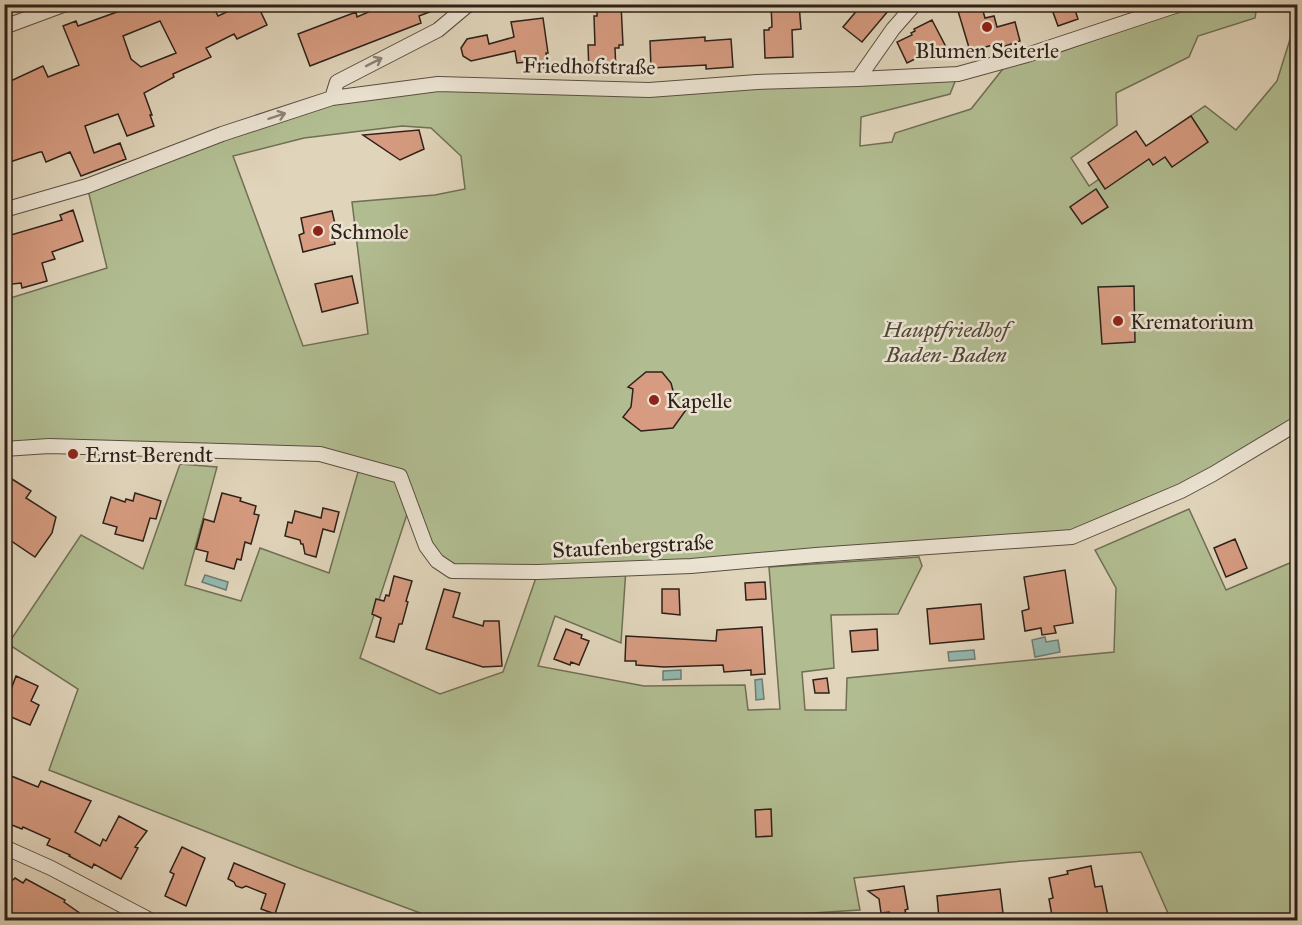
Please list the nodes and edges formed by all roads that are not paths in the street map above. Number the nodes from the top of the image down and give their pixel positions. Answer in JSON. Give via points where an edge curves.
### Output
{"nodes":[{"id":1,"x":66,"y":4,"type":"edge"},
{"id":2,"x":469,"y":4,"type":"edge"},
{"id":3,"x":915,"y":4,"type":"edge"},
{"id":4,"x":1181,"y":4,"type":"edge"},
{"id":5,"x":4,"y":27,"type":"edge"},
{"id":6,"x":858,"y":79,"type":"junction"},
{"id":7,"x":332,"y":98,"type":"junction"},
{"id":8,"x":4,"y":210,"type":"edge"},
{"id":9,"x":1298,"y":423,"type":"edge"},
{"id":10,"x":4,"y":449,"type":"edge"},
{"id":11,"x":4,"y":847,"type":"edge"},
{"id":12,"x":150,"y":921,"type":"edge"}],
"edges":[{"from":1,"to":5,"type":"street"},
{"from":7,"to":2,"type":"street","one_way":true,"via":[[337,82],[438,30]]},
{"from":3,"to":6,"type":"street"},
{"from":4,"to":6,"type":"street","name":"Friedhofstraße","via":[[958,74]]},
{"from":6,"to":7,"type":"street","name":"Friedhofstraße","via":[[649,90],[438,84]]},
{"from":8,"to":7,"type":"street","name":"Friedhofstraße","one_way":true,"via":[[87,186],[222,134]]},
{"from":9,"to":10,"type":"street","name":"Staufenbergstraße","via":[[1181,491],[1072,537],[691,566],[538,572],[452,571],[437,561],[426,546],[400,476],[320,454],[49,446]]},
{"from":11,"to":12,"type":"street"}]}
